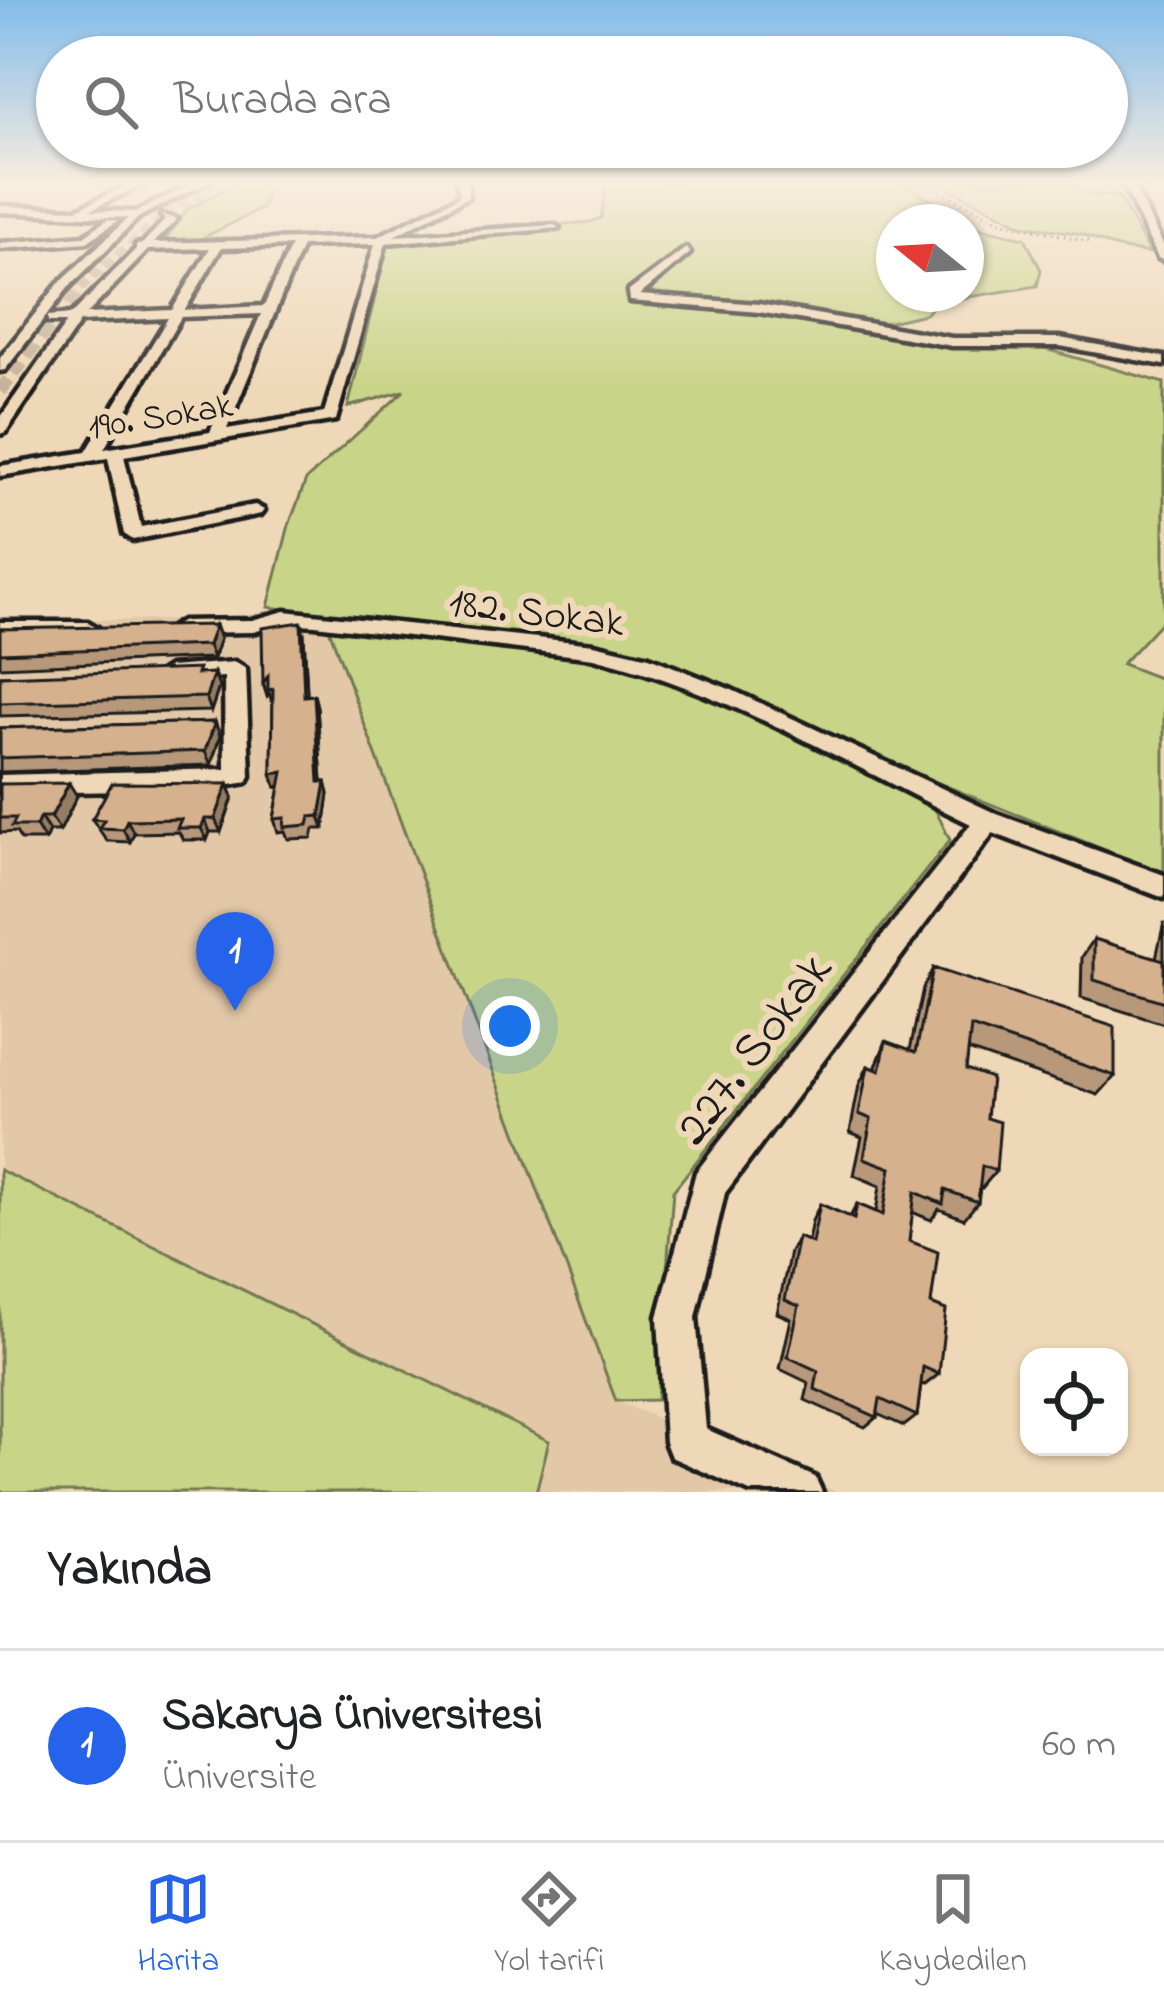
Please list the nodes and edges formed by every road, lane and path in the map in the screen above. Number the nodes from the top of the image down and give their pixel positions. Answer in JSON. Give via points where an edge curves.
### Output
{"nodes":[{"id":1,"x":98,"y":251,"type":"edge"},
{"id":2,"x":137,"y":251,"type":"edge"},
{"id":3,"x":214,"y":251,"type":"edge"},
{"id":4,"x":294,"y":251,"type":"edge"},
{"id":5,"x":378,"y":251,"type":"edge"},
{"id":6,"x":686,"y":251,"type":"dead end"},
{"id":7,"x":268,"y":310,"type":"junction"},
{"id":8,"x":176,"y":314,"type":"junction"},
{"id":9,"x":76,"y":318,"type":"junction"},
{"id":10,"x":53,"y":320,"type":"dead end"},
{"id":11,"x":1164,"y":361,"type":"edge"},
{"id":12,"x":0,"y":368,"type":"edge"},
{"id":13,"x":0,"y":429,"type":"edge"},
{"id":14,"x":216,"y":436,"type":"junction"},
{"id":15,"x":116,"y":452,"type":"junction"},
{"id":16,"x":92,"y":456,"type":"junction"},
{"id":17,"x":0,"y":471,"type":"edge"},
{"id":18,"x":255,"y":510,"type":"dead end"},
{"id":19,"x":0,"y":628,"type":"edge"},
{"id":20,"x":118,"y":628,"type":"edge"},
{"id":21,"x":164,"y":628,"type":"edge"},
{"id":22,"x":146,"y":674,"type":"edge"},
{"id":23,"x":0,"y":784,"type":"edge"},
{"id":24,"x":988,"y":821,"type":"junction"},
{"id":25,"x":1164,"y":887,"type":"edge"},
{"id":26,"x":800,"y":1492,"type":"edge"}],
"edges":[{"from":1,"to":12,"type":"street"},
{"from":2,"to":9,"type":"street"},
{"from":3,"to":8,"type":"street"},
{"from":4,"to":7,"type":"street"},
{"from":5,"to":14,"type":"street","name":"190. Sokak","via":[[331,417]]},
{"from":6,"to":11,"type":"street","via":[[634,298],[800,314],[952,342],[1060,342]]},
{"from":7,"to":8,"type":"street"},
{"from":7,"to":14,"type":"street"},
{"from":8,"to":9,"type":"street"},
{"from":8,"to":16,"type":"street"},
{"from":9,"to":10,"type":"street"},
{"from":9,"to":13,"type":"street"},
{"from":14,"to":15,"type":"street","name":"190. Sokak"},
{"from":15,"to":16,"type":"street","name":"190. Sokak"},
{"from":15,"to":18,"type":"street","via":[[133,534]]},
{"from":16,"to":17,"type":"street","name":"190. Sokak"},
{"from":19,"to":20,"type":"street"},
{"from":21,"to":24,"type":"street","name":"182. Sokak","via":[[254,626],[285,617],[641,662]]},
{"from":22,"to":23,"type":"street","via":[[235,669],[225,724],[238,776]]},
{"from":24,"to":25,"type":"street","name":"182. Sokak"},
{"from":24,"to":26,"type":"street","name":"227. Sokak","via":[[709,1185],[677,1317],[686,1442]]}]}
